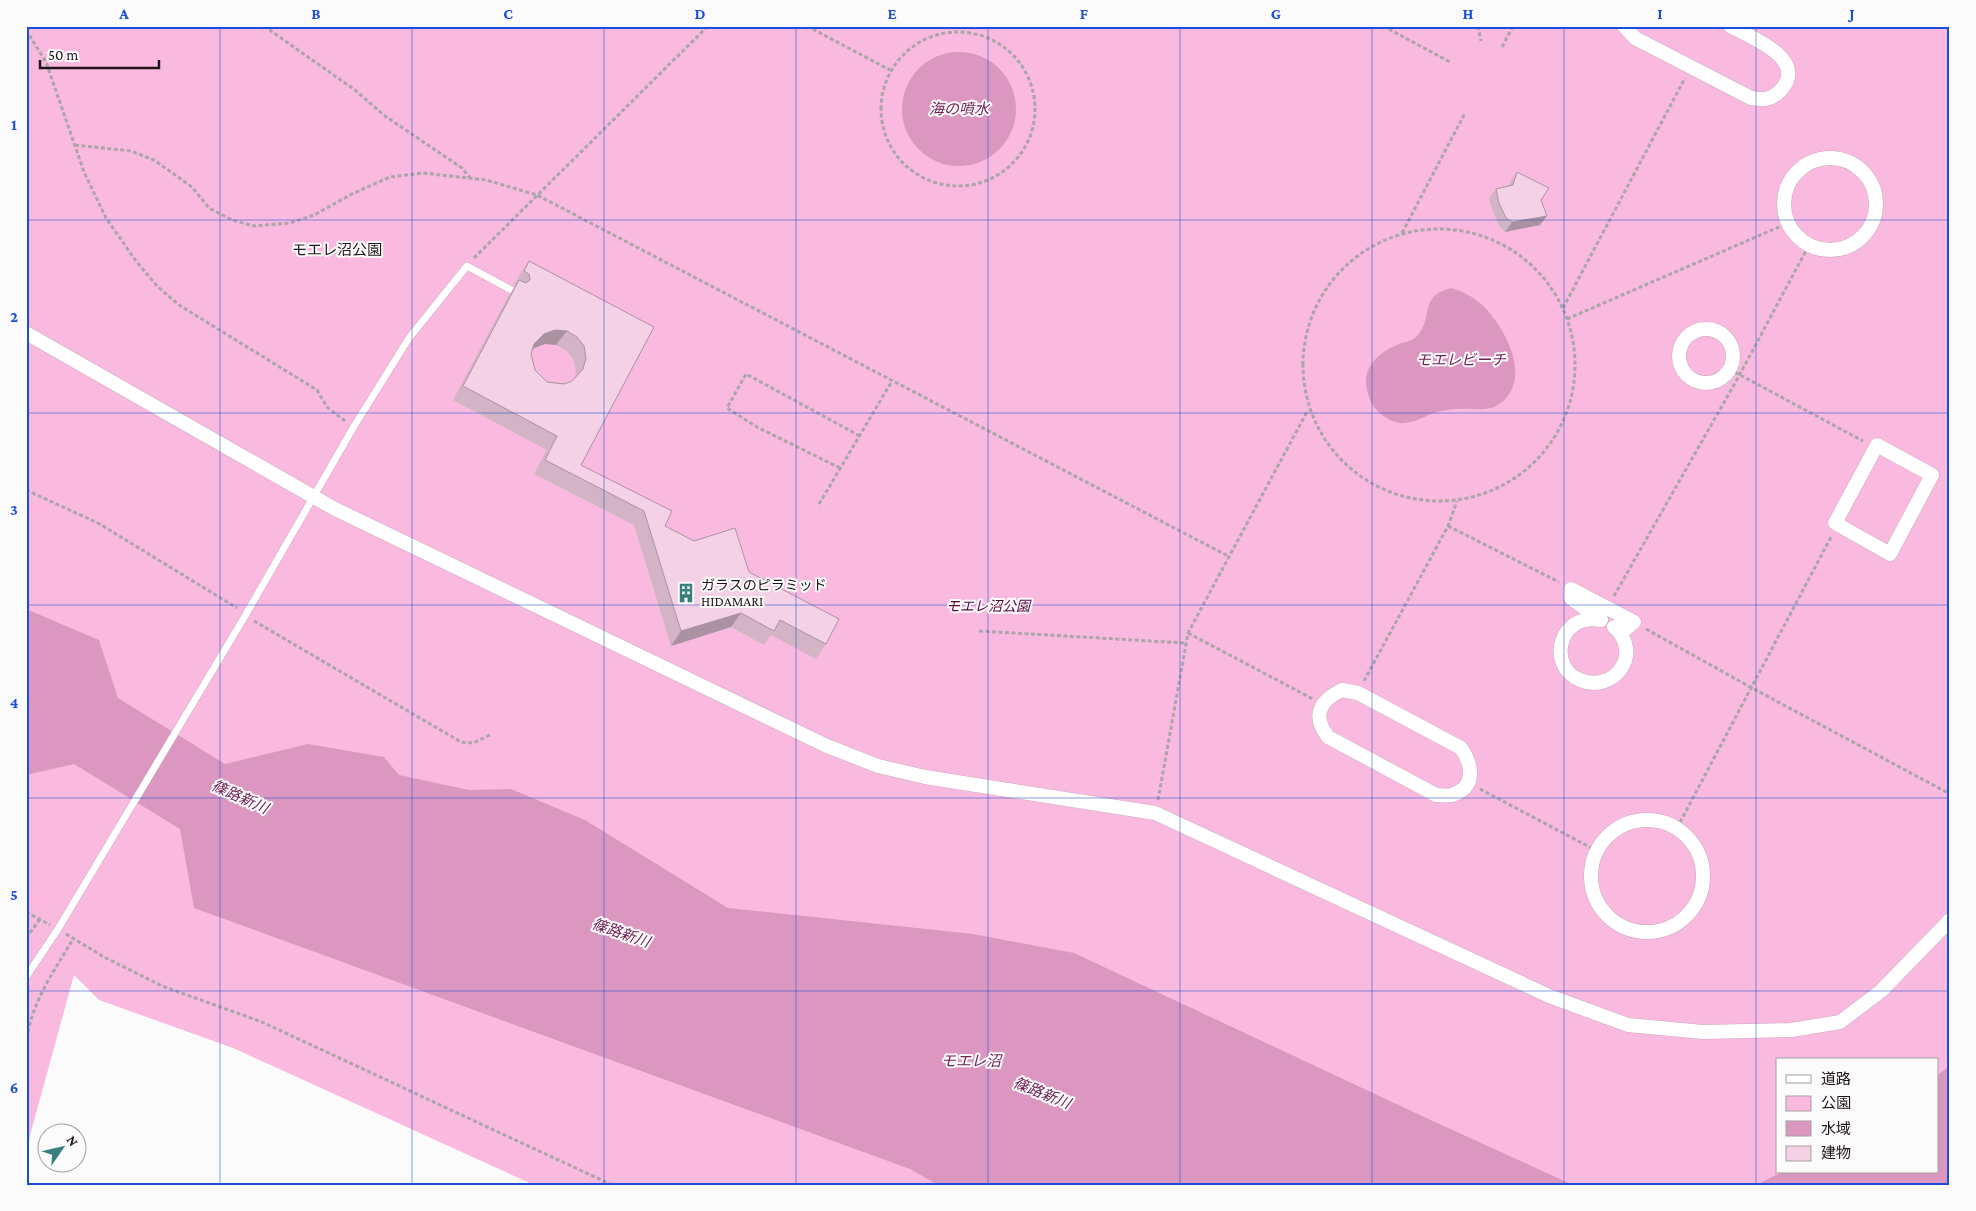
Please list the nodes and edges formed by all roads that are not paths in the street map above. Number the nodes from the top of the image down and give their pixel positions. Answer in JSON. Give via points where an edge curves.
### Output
{"nodes":[{"id":1,"x":1624,"y":26,"type":"edge"},
{"id":2,"x":1730,"y":26,"type":"edge"},
{"id":3,"x":1809,"y":245,"type":"joint"},
{"id":4,"x":515,"y":292,"type":"edge"},
{"id":5,"x":26,"y":333,"type":"edge"},
{"id":6,"x":1876,"y":448,"type":"joint"},
{"id":7,"x":314,"y":497,"type":"junction"},
{"id":8,"x":1634,"y":622,"type":"joint"},
{"id":9,"x":1468,"y":782,"type":"joint"},
{"id":10,"x":1677,"y":828,"type":"joint"},
{"id":11,"x":1950,"y":920,"type":"edge"},
{"id":12,"x":26,"y":977,"type":"edge"}],
"edges":[{"from":1,"to":2,"type":"street","via":[[1634,38],[1751,98],[1771,98],[1787,79],[1787,66],[1772,48]]},
{"from":3,"to":3,"type":"street","via":[[1796,236],[1785,215],[1785,192],[1790,181],[1806,165],[1822,159],[1851,163],[1869,179],[1874,190],[1875,215],[1870,227],[1853,245],[1842,249],[1829,250]]},
{"from":4,"to":7,"type":"lane","via":[[468,266],[409,338]]},
{"from":5,"to":7,"type":"street"},
{"from":6,"to":6,"type":"street","via":[[1836,523],[1890,554],[1932,475],[1877,445]]},
{"from":7,"to":11,"type":"street","via":[[827,746],[878,766],[925,777],[1155,813],[1549,996],[1628,1025],[1712,1032],[1791,1030],[1840,1022],[1881,991]]},
{"from":7,"to":12,"type":"lane","via":[[58,929]]},
{"from":8,"to":8,"type":"street","via":[[1572,589],[1571,598],[1601,620],[1580,620],[1565,634],[1561,654],[1569,672],[1589,683],[1611,678],[1625,661],[1626,650],[1625,639],[1614,628],[1623,631]]},
{"from":9,"to":9,"type":"street","via":[[1451,795],[1436,795],[1344,746],[1328,737],[1320,726],[1322,704],[1329,696],[1342,690],[1358,693],[1461,748],[1472,771]]},
{"from":10,"to":10,"type":"street","via":[[1664,822],[1633,821],[1618,827],[1597,851],[1591,882],[1595,897],[1615,922],[1647,932],[1664,929],[1680,921],[1692,909],[1700,893],[1703,876],[1700,859],[1692,843]]}]}
